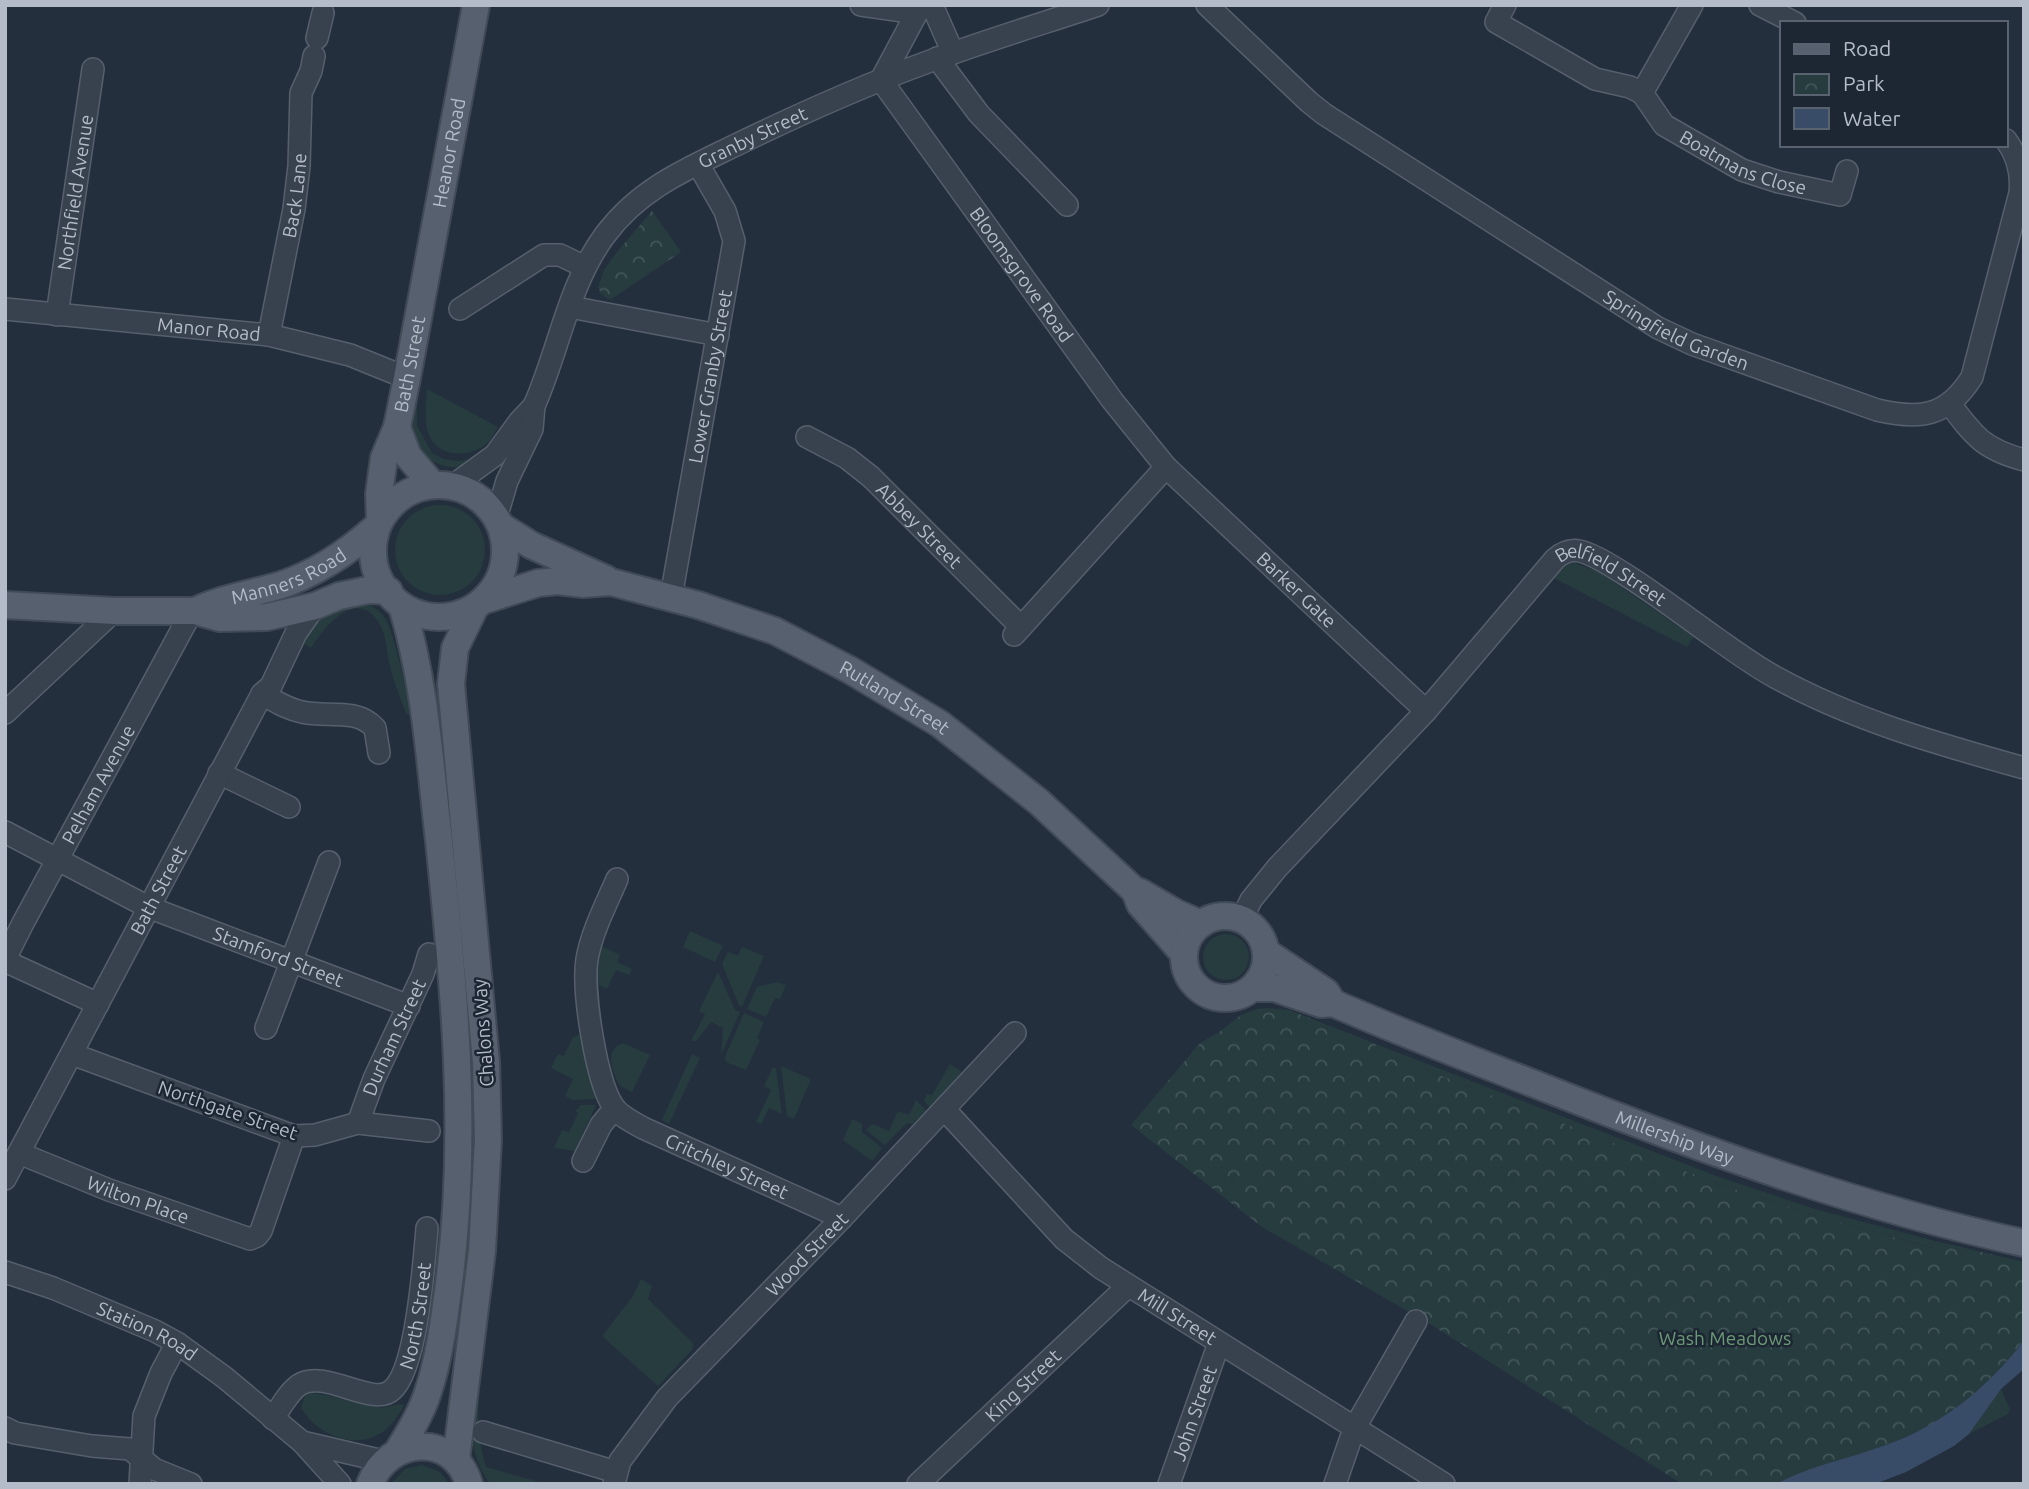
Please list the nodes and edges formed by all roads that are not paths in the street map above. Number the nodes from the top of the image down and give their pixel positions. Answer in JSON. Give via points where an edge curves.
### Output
{"nodes":[{"id":1,"x":476,"y":5,"type":"edge"},
{"id":2,"x":861,"y":5,"type":"edge"},
{"id":3,"x":1098,"y":5,"type":"edge"},
{"id":4,"x":1207,"y":5,"type":"edge"},
{"id":5,"x":1506,"y":5,"type":"edge"},
{"id":6,"x":1692,"y":5,"type":"edge"},
{"id":7,"x":1760,"y":5,"type":"edge"},
{"id":8,"x":924,"y":8,"type":"edge"},
{"id":9,"x":323,"y":13,"type":"dead end"},
{"id":10,"x":1791,"y":21,"type":"edge"},
{"id":11,"x":945,"y":56,"type":"junction"},
{"id":12,"x":93,"y":69,"type":"dead end"},
{"id":13,"x":881,"y":80,"type":"junction"},
{"id":14,"x":1642,"y":93,"type":"junction"},
{"id":15,"x":2008,"y":144,"type":"edge"},
{"id":16,"x":698,"y":164,"type":"junction"},
{"id":17,"x":1847,"y":172,"type":"dead end"},
{"id":18,"x":1067,"y":205,"type":"dead end"},
{"id":19,"x":585,"y":267,"type":"junction"},
{"id":20,"x":421,"y":301,"type":"joint"},
{"id":21,"x":570,"y":307,"type":"junction"},
{"id":22,"x":5,"y":309,"type":"edge"},
{"id":23,"x":460,"y":309,"type":"dead end"},
{"id":24,"x":57,"y":315,"type":"junction"},
{"id":25,"x":269,"y":335,"type":"junction"},
{"id":26,"x":718,"y":335,"type":"junction"},
{"id":27,"x":407,"y":378,"type":"junction"},
{"id":28,"x":1950,"y":404,"type":"junction"},
{"id":29,"x":534,"y":406,"type":"junction"},
{"id":30,"x":397,"y":426,"type":"junction"},
{"id":31,"x":807,"y":437,"type":"dead end"},
{"id":32,"x":2024,"y":460,"type":"edge"},
{"id":33,"x":1166,"y":467,"type":"junction"},
{"id":34,"x":441,"y":486,"type":"junction"},
{"id":35,"x":500,"y":521,"type":"junction"},
{"id":36,"x":377,"y":523,"type":"junction"},
{"id":37,"x":611,"y":582,"type":"junction"},
{"id":38,"x":671,"y":597,"type":"junction"},
{"id":39,"x":395,"y":599,"type":"junction"},
{"id":40,"x":481,"y":604,"type":"junction"},
{"id":41,"x":5,"y":605,"type":"edge"},
{"id":42,"x":315,"y":606,"type":"junction"},
{"id":43,"x":114,"y":611,"type":"junction"},
{"id":44,"x":194,"y":611,"type":"junction"},
{"id":45,"x":262,"y":694,"type":"junction"},
{"id":46,"x":1426,"y":711,"type":"junction"},
{"id":47,"x":5,"y":713,"type":"edge"},
{"id":48,"x":379,"y":753,"type":"dead end"},
{"id":49,"x":2024,"y":768,"type":"edge"},
{"id":50,"x":219,"y":773,"type":"junction"},
{"id":51,"x":289,"y":807,"type":"dead end"},
{"id":52,"x":5,"y":832,"type":"edge"},
{"id":53,"x":58,"y":860,"type":"junction"},
{"id":54,"x":329,"y":863,"type":"dead end"},
{"id":55,"x":617,"y":879,"type":"dead end"},
{"id":56,"x":1135,"y":891,"type":"junction"},
{"id":57,"x":148,"y":907,"type":"junction"},
{"id":58,"x":1241,"y":919,"type":"junction"},
{"id":59,"x":1201,"y":924,"type":"junction"},
{"id":60,"x":1266,"y":952,"type":"junction"},
{"id":61,"x":429,"y":954,"type":"dead end"},
{"id":62,"x":1184,"y":954,"type":"junction"},
{"id":63,"x":5,"y":960,"type":"edge"},
{"id":64,"x":291,"y":963,"type":"junction"},
{"id":65,"x":1253,"y":988,"type":"junction"},
{"id":66,"x":1333,"y":1003,"type":"junction"},
{"id":67,"x":98,"y":1004,"type":"junction"},
{"id":68,"x":409,"y":1006,"type":"junction"},
{"id":69,"x":266,"y":1028,"type":"dead end"},
{"id":70,"x":1015,"y":1033,"type":"dead end"},
{"id":71,"x":72,"y":1054,"type":"junction"},
{"id":72,"x":614,"y":1109,"type":"junction"},
{"id":73,"x":945,"y":1110,"type":"junction"},
{"id":74,"x":358,"y":1123,"type":"junction"},
{"id":75,"x":429,"y":1130,"type":"dead end"},
{"id":76,"x":295,"y":1136,"type":"junction"},
{"id":77,"x":19,"y":1153,"type":"junction"},
{"id":78,"x":583,"y":1161,"type":"dead end"},
{"id":79,"x":5,"y":1179,"type":"edge"},
{"id":80,"x":842,"y":1218,"type":"junction"},
{"id":81,"x":428,"y":1228,"type":"dead end"},
{"id":82,"x":2024,"y":1243,"type":"edge"},
{"id":83,"x":5,"y":1272,"type":"edge"},
{"id":84,"x":1128,"y":1286,"type":"junction"},
{"id":85,"x":1416,"y":1321,"type":"dead end"},
{"id":86,"x":177,"y":1343,"type":"junction"},
{"id":87,"x":1219,"y":1343,"type":"junction"},
{"id":88,"x":273,"y":1419,"type":"junction"},
{"id":89,"x":1354,"y":1429,"type":"junction"},
{"id":90,"x":483,"y":1432,"type":"dead end"},
{"id":91,"x":9,"y":1434,"type":"edge"},
{"id":92,"x":302,"y":1442,"type":"junction"},
{"id":93,"x":390,"y":1456,"type":"junction"},
{"id":94,"x":141,"y":1457,"type":"junction"},
{"id":95,"x":467,"y":1476,"type":"edge"},
{"id":96,"x":615,"y":1478,"type":"edge"},
{"id":97,"x":140,"y":1484,"type":"edge"},
{"id":98,"x":191,"y":1484,"type":"edge"},
{"id":99,"x":340,"y":1484,"type":"edge"},
{"id":100,"x":370,"y":1484,"type":"edge"},
{"id":101,"x":918,"y":1484,"type":"edge"},
{"id":102,"x":1169,"y":1484,"type":"edge"},
{"id":103,"x":1335,"y":1484,"type":"edge"},
{"id":104,"x":1444,"y":1484,"type":"edge"}],
"edges":[{"from":1,"to":20,"type":"main road","name":"Heanor Road"},
{"from":2,"to":8,"type":"street"},
{"from":3,"to":11,"type":"street","name":"Granby Street"},
{"from":4,"to":28,"type":"street","name":"Springfield Garden","via":[[1324,114],[1658,328],[1877,410],[1914,416]]},
{"from":5,"to":14,"type":"street","via":[[1496,22],[1595,79]]},
{"from":6,"to":14,"type":"street"},
{"from":7,"to":10,"type":"street"},
{"from":8,"to":11,"type":"street"},
{"from":8,"to":13,"type":"street"},
{"from":9,"to":25,"type":"street","name":"Back Lane","via":[[302,93],[294,209]]},
{"from":11,"to":13,"type":"street","name":"Granby Street"},
{"from":11,"to":18,"type":"street","via":[[979,114]]},
{"from":12,"to":24,"type":"street","name":"Northfield Avenue"},
{"from":13,"to":16,"type":"street","name":"Granby Street"},
{"from":13,"to":33,"type":"street","name":"Bloomsgrove Road","via":[[1112,400]]},
{"from":14,"to":17,"type":"street","name":"Boatmans Close","via":[[1664,125],[1742,170],[1840,195]]},
{"from":15,"to":28,"type":"street","via":[[2016,159],[2020,192],[1978,362],[1964,390]]},
{"from":16,"to":19,"type":"street","name":"Granby Street","via":[[638,199]]},
{"from":16,"to":26,"type":"street","name":"Lower Granby Street","via":[[734,236]]},
{"from":19,"to":21,"type":"street","name":"Granby Street"},
{"from":19,"to":23,"type":"street","via":[[560,255],[544,255]]},
{"from":20,"to":27,"type":"main road","name":"Bath Street"},
{"from":21,"to":26,"type":"street"},
{"from":21,"to":29,"type":"street","name":"Granby Street"},
{"from":22,"to":24,"type":"street","name":"Manor Road"},
{"from":24,"to":25,"type":"street","name":"Manor Road"},
{"from":25,"to":27,"type":"street","name":"Manor Road","via":[[350,355]]},
{"from":26,"to":38,"type":"street","name":"Lower Granby Street"},
{"from":27,"to":30,"type":"main road","name":"Bath Street"},
{"from":28,"to":32,"type":"street","via":[[1988,447]]},
{"from":29,"to":34,"type":"street","name":"Granby Street","via":[[495,455]]},
{"from":29,"to":35,"type":"street","name":"Granby Street","via":[[532,429],[507,481]]},
{"from":30,"to":34,"type":"main road","name":"Bath Street","via":[[408,456]]},
{"from":30,"to":36,"type":"main road","name":"Bath Street","via":[[384,458]]},
{"from":31,"to":33,"type":"street","name":"Abbey Street","via":[[871,477],[1017,631]]},
{"from":33,"to":46,"type":"street","name":"Barker Gate"},
{"from":34,"to":35,"type":"main road","via":[[474,495]]},
{"from":34,"to":36,"type":"main road","via":[[404,495]]},
{"from":35,"to":37,"type":"main road","name":"Rutland Street","via":[[531,545]]},
{"from":35,"to":40,"type":"main road","via":[[505,559]]},
{"from":36,"to":39,"type":"main road","via":[[372,539],[374,563]]},
{"from":36,"to":44,"type":"main road","name":"Manners Road","via":[[355,546],[321,566],[281,585]]},
{"from":37,"to":38,"type":"main road","name":"Rutland Street"},
{"from":37,"to":40,"type":"main road","name":"Rutland Street","via":[[538,583]]},
{"from":38,"to":56,"type":"main road","name":"Rutland Street","via":[[775,631],[906,702],[1013,779]]},
{"from":39,"to":40,"type":"main road","via":[[426,616],[452,616]]},
{"from":39,"to":42,"type":"main road","name":"Manners Road","via":[[368,590]]},
{"from":39,"to":93,"type":"main road","name":"Chalons Way","via":[[417,669],[448,927],[459,1137],[457,1221],[434,1371],[422,1406]]},
{"from":40,"to":95,"type":"main road","name":"Chalons Way","via":[[455,648],[451,672],[479,970],[488,1140]]},
{"from":41,"to":43,"type":"main road","name":"Manners Road"},
{"from":42,"to":44,"type":"main road","name":"Manners Road","via":[[267,617],[220,618]]},
{"from":42,"to":45,"type":"street","name":"Bath Street","via":[[296,633],[271,686]]},
{"from":43,"to":44,"type":"main road","name":"Manners Road"},
{"from":43,"to":47,"type":"street"},
{"from":44,"to":53,"type":"street","name":"Pelham Avenue"},
{"from":45,"to":48,"type":"street","via":[[298,712],[363,719],[375,728]]},
{"from":45,"to":50,"type":"street","name":"Bath Street"},
{"from":46,"to":49,"type":"street","name":"Belfield Street","via":[[1555,559],[1570,550],[1582,551],[1773,676],[1820,701],[1894,731]]},
{"from":46,"to":58,"type":"street","name":"Belfield Street","via":[[1277,868]]},
{"from":50,"to":51,"type":"street"},
{"from":50,"to":57,"type":"street","name":"Bath Street"},
{"from":52,"to":53,"type":"street","name":"Stamford Street"},
{"from":53,"to":57,"type":"street","name":"Stamford Street"},
{"from":53,"to":63,"type":"street","name":"Pelham Avenue"},
{"from":54,"to":64,"type":"street"},
{"from":55,"to":72,"type":"street","via":[[586,964],[600,1075]]},
{"from":56,"to":59,"type":"main road","name":"Rutland Street"},
{"from":56,"to":62,"type":"main road","name":"Rutland Street","via":[[1140,904]]},
{"from":57,"to":64,"type":"street","name":"Stamford Street"},
{"from":57,"to":67,"type":"street","name":"Bath Street"},
{"from":58,"to":59,"type":"main road","via":[[1220,917]]},
{"from":58,"to":60,"type":"main road","via":[[1262,938]]},
{"from":59,"to":62,"type":"main road"},
{"from":60,"to":65,"type":"main road","via":[[1262,978]]},
{"from":60,"to":66,"type":"main road","name":"Millership Way","via":[[1326,992]]},
{"from":61,"to":68,"type":"street","name":"Durham Street"},
{"from":62,"to":65,"type":"main road","via":[[1192,982],[1214,997],[1241,996]]},
{"from":63,"to":67,"type":"street"},
{"from":64,"to":68,"type":"street","name":"Stamford Street"},
{"from":64,"to":69,"type":"street"},
{"from":65,"to":66,"type":"main road","name":"Millership Way","via":[[1274,988],[1321,1004]]},
{"from":66,"to":82,"type":"main road","name":"Millership Way","via":[[1727,1158],[1854,1199]]},
{"from":67,"to":71,"type":"street","name":"Bath Street"},
{"from":68,"to":74,"type":"street","name":"Durham Street"},
{"from":70,"to":73,"type":"street","name":"Wood Street"},
{"from":71,"to":76,"type":"street","name":"Northgate Street"},
{"from":71,"to":77,"type":"street","name":"Bath Street"},
{"from":72,"to":78,"type":"street"},
{"from":72,"to":80,"type":"street","name":"Critchley Street","via":[[643,1128]]},
{"from":73,"to":80,"type":"street","name":"Wood Street"},
{"from":73,"to":84,"type":"street","name":"Mill Street","via":[[1064,1239]]},
{"from":74,"to":75,"type":"street","name":"Northgate Street"},
{"from":74,"to":76,"type":"street","name":"Northgate Street"},
{"from":76,"to":77,"type":"street","name":"Wilton Place","via":[[261,1231],[250,1239]]},
{"from":77,"to":79,"type":"street","name":"Bath Street"},
{"from":80,"to":96,"type":"street","name":"Wood Street","via":[[667,1398],[629,1446]]},
{"from":81,"to":88,"type":"street","name":"North Street","via":[[420,1308],[411,1348],[393,1390],[370,1393],[314,1379],[300,1384]]},
{"from":83,"to":86,"type":"street","name":"Station Road","via":[[53,1288]]},
{"from":84,"to":87,"type":"street","name":"Mill Street"},
{"from":84,"to":101,"type":"street","name":"King Street"},
{"from":85,"to":89,"type":"street"},
{"from":86,"to":88,"type":"street","name":"Station Road"},
{"from":86,"to":94,"type":"street","via":[[150,1398]]},
{"from":87,"to":89,"type":"street","name":"Mill Street"},
{"from":87,"to":102,"type":"street","name":"John Street"},
{"from":88,"to":92,"type":"street","name":"Station Road"},
{"from":89,"to":103,"type":"street"},
{"from":89,"to":104,"type":"street","name":"Mill Street"},
{"from":90,"to":96,"type":"street","via":[[522,1454]]},
{"from":91,"to":94,"type":"street","via":[[130,1449]]},
{"from":92,"to":93,"type":"street","name":"Station Road"},
{"from":92,"to":99,"type":"street","name":"Station Road"},
{"from":93,"to":95,"type":"main road","via":[[413,1446],[428,1447],[443,1451]]},
{"from":93,"to":100,"type":"main road","name":"Chalons Way","via":[[374,1472]]},
{"from":94,"to":97,"type":"street"},
{"from":94,"to":98,"type":"street","via":[[154,1469]]}]}
